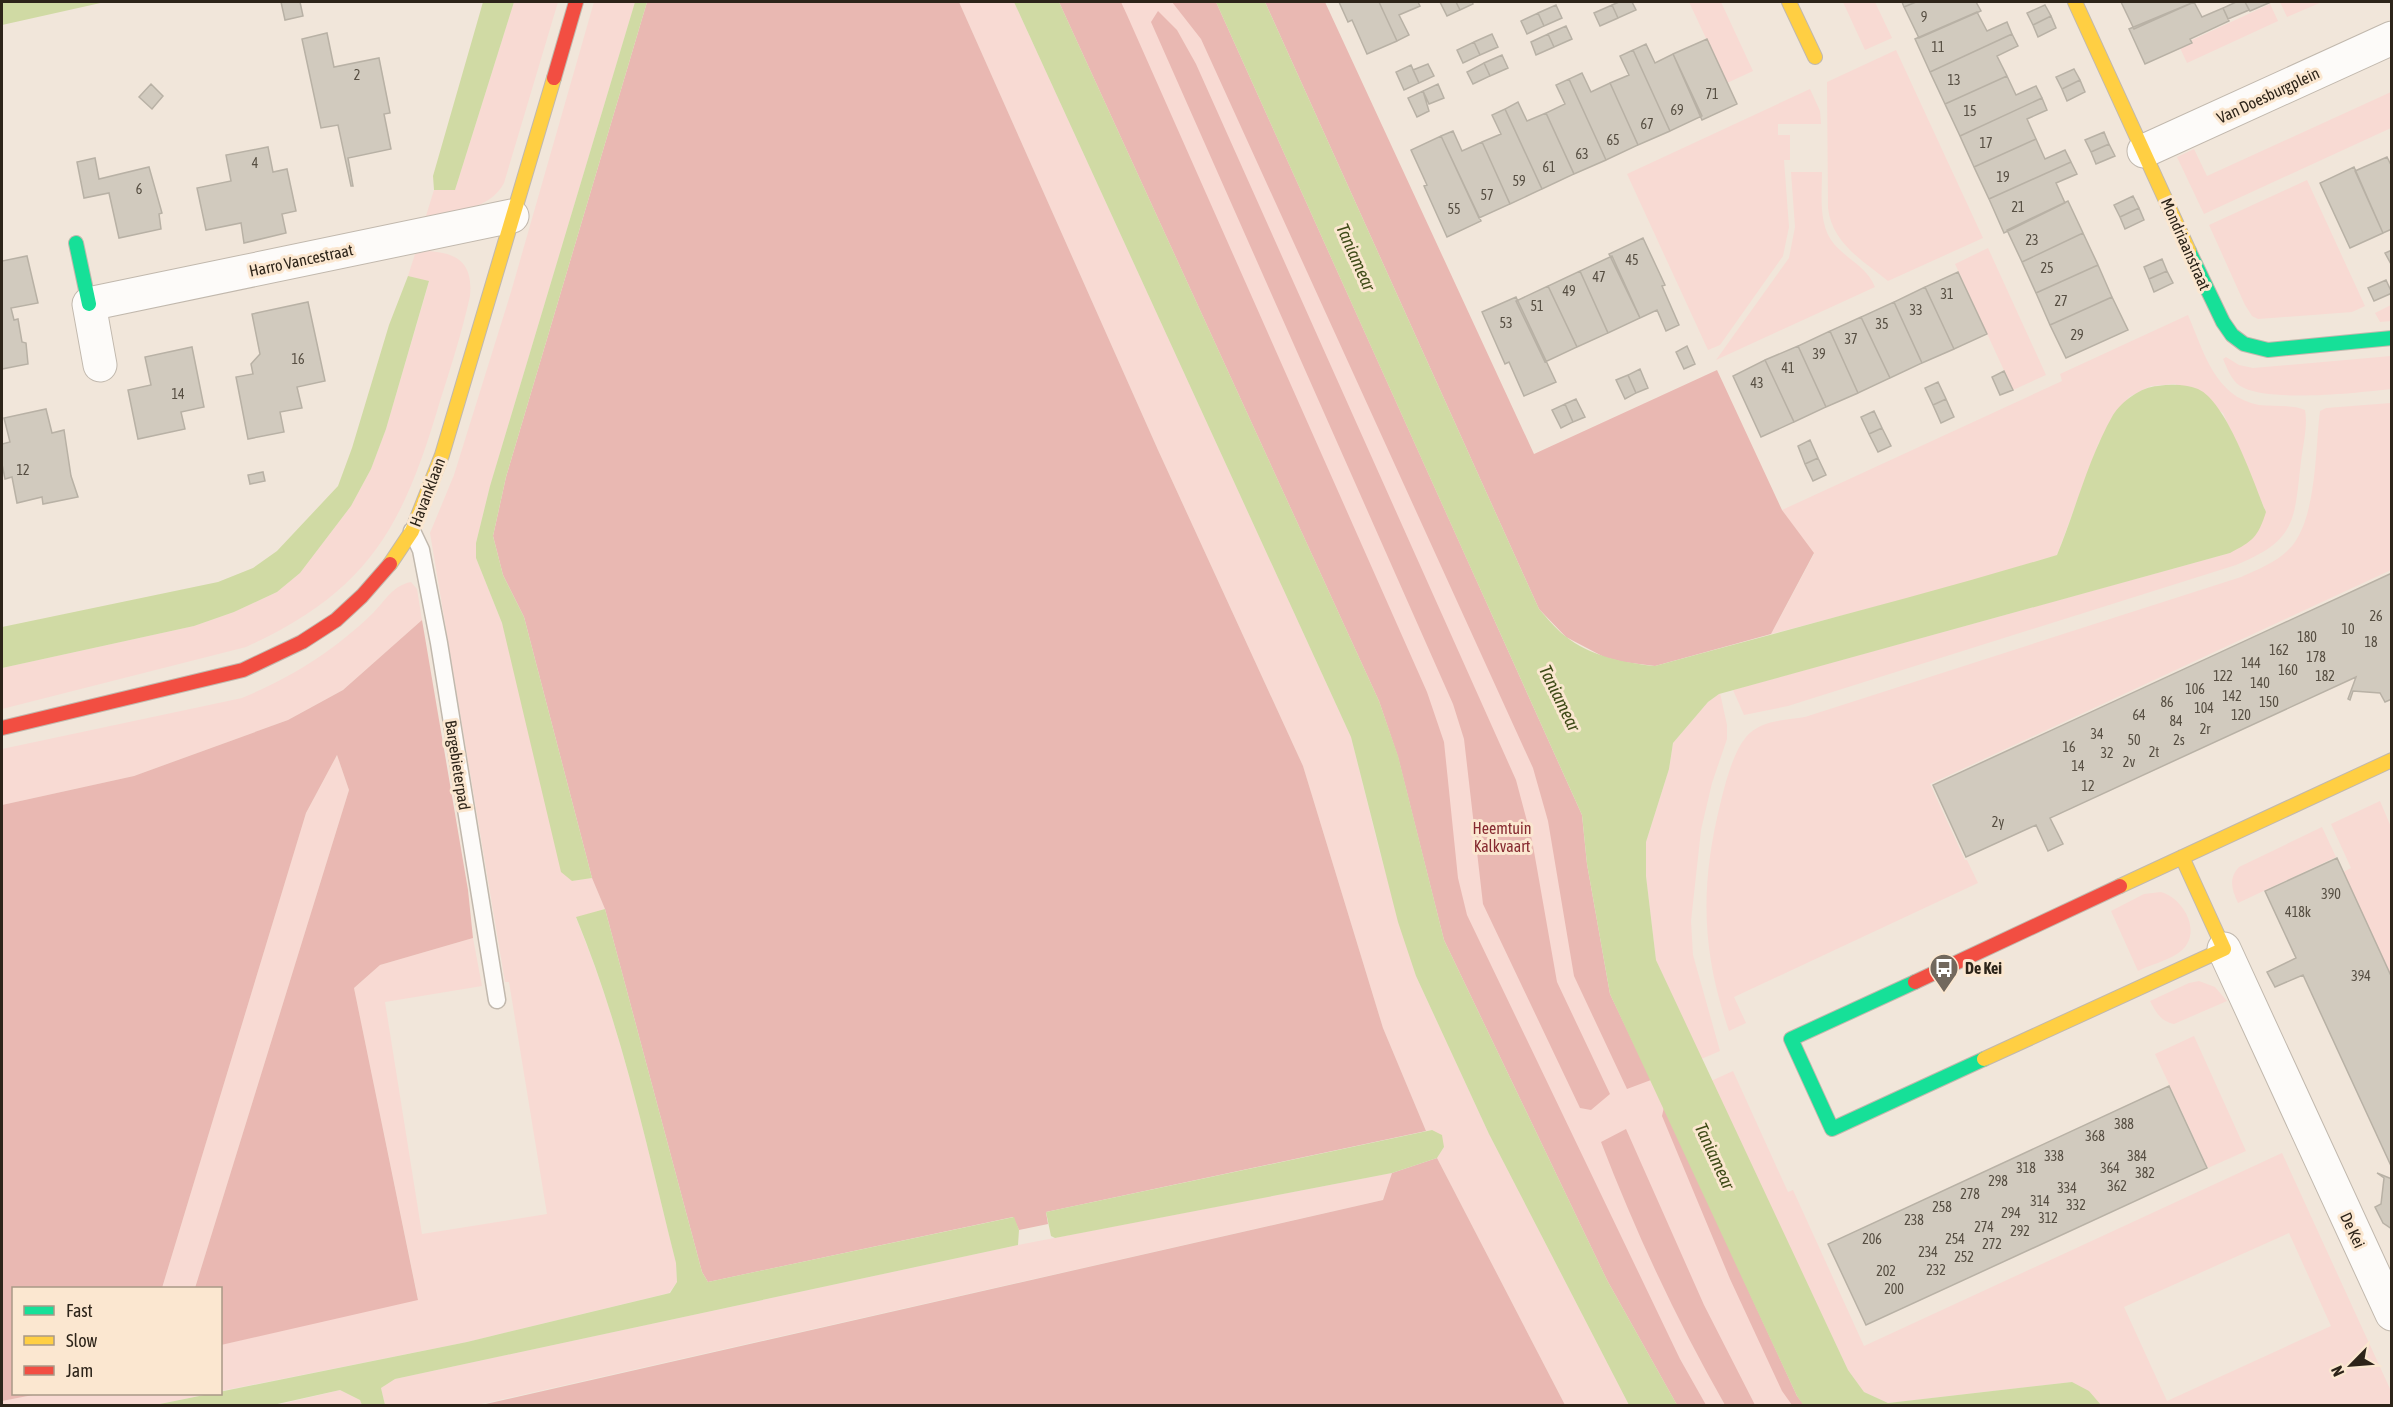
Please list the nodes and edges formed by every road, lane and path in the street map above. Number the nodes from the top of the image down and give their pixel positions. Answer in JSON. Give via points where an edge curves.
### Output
{"nodes":[{"id":1,"x":576,"y":2,"type":"edge"},
{"id":2,"x":1789,"y":2,"type":"edge"},
{"id":3,"x":2075,"y":2,"type":"edge"},
{"id":4,"x":2391,"y":38,"type":"edge"},
{"id":5,"x":1815,"y":57,"type":"dead end"},
{"id":6,"x":2144,"y":151,"type":"junction"},
{"id":7,"x":513,"y":216,"type":"junction"},
{"id":8,"x":76,"y":243,"type":"dead end"},
{"id":9,"x":88,"y":304,"type":"junction"},
{"id":10,"x":2391,"y":338,"type":"edge"},
{"id":11,"x":100,"y":365,"type":"dead end"},
{"id":12,"x":412,"y":531,"type":"junction"},
{"id":13,"x":2,"y":728,"type":"edge"},
{"id":14,"x":2391,"y":760,"type":"edge"},
{"id":15,"x":2182,"y":857,"type":"junction"},
{"id":16,"x":2224,"y":949,"type":"junction"},
{"id":17,"x":497,"y":1000,"type":"dead end"},
{"id":18,"x":2391,"y":1314,"type":"edge"}],
"edges":[{"from":1,"to":7,"type":"street","name":"Havanklaan"},
{"from":2,"to":5,"type":"street"},
{"from":3,"to":6,"type":"street","name":"Mondriaanstraat"},
{"from":4,"to":6,"type":"street","name":"Van Doesburgplein"},
{"from":6,"to":10,"type":"street","name":"Mondriaanstraat","via":[[2218,314],[2235,340],[2250,349],[2268,350]]},
{"from":7,"to":9,"type":"street","name":"Harro Vancestraat"},
{"from":7,"to":12,"type":"street","name":"Havanklaan","via":[[442,455]]},
{"from":8,"to":9,"type":"street"},
{"from":9,"to":11,"type":"street"},
{"from":12,"to":13,"type":"street","name":"Havanklaan","via":[[362,596],[336,620],[276,656],[207,680]]},
{"from":12,"to":17,"type":"lane","name":"Bargebieterpad","via":[[421,550],[439,643]]},
{"from":14,"to":15,"type":"street"},
{"from":15,"to":16,"type":"street","name":"De Kei"},
{"from":15,"to":16,"type":"street","via":[[1791,1039],[1809,1079],[1832,1129]]},
{"from":16,"to":18,"type":"street","name":"De Kei"}]}
